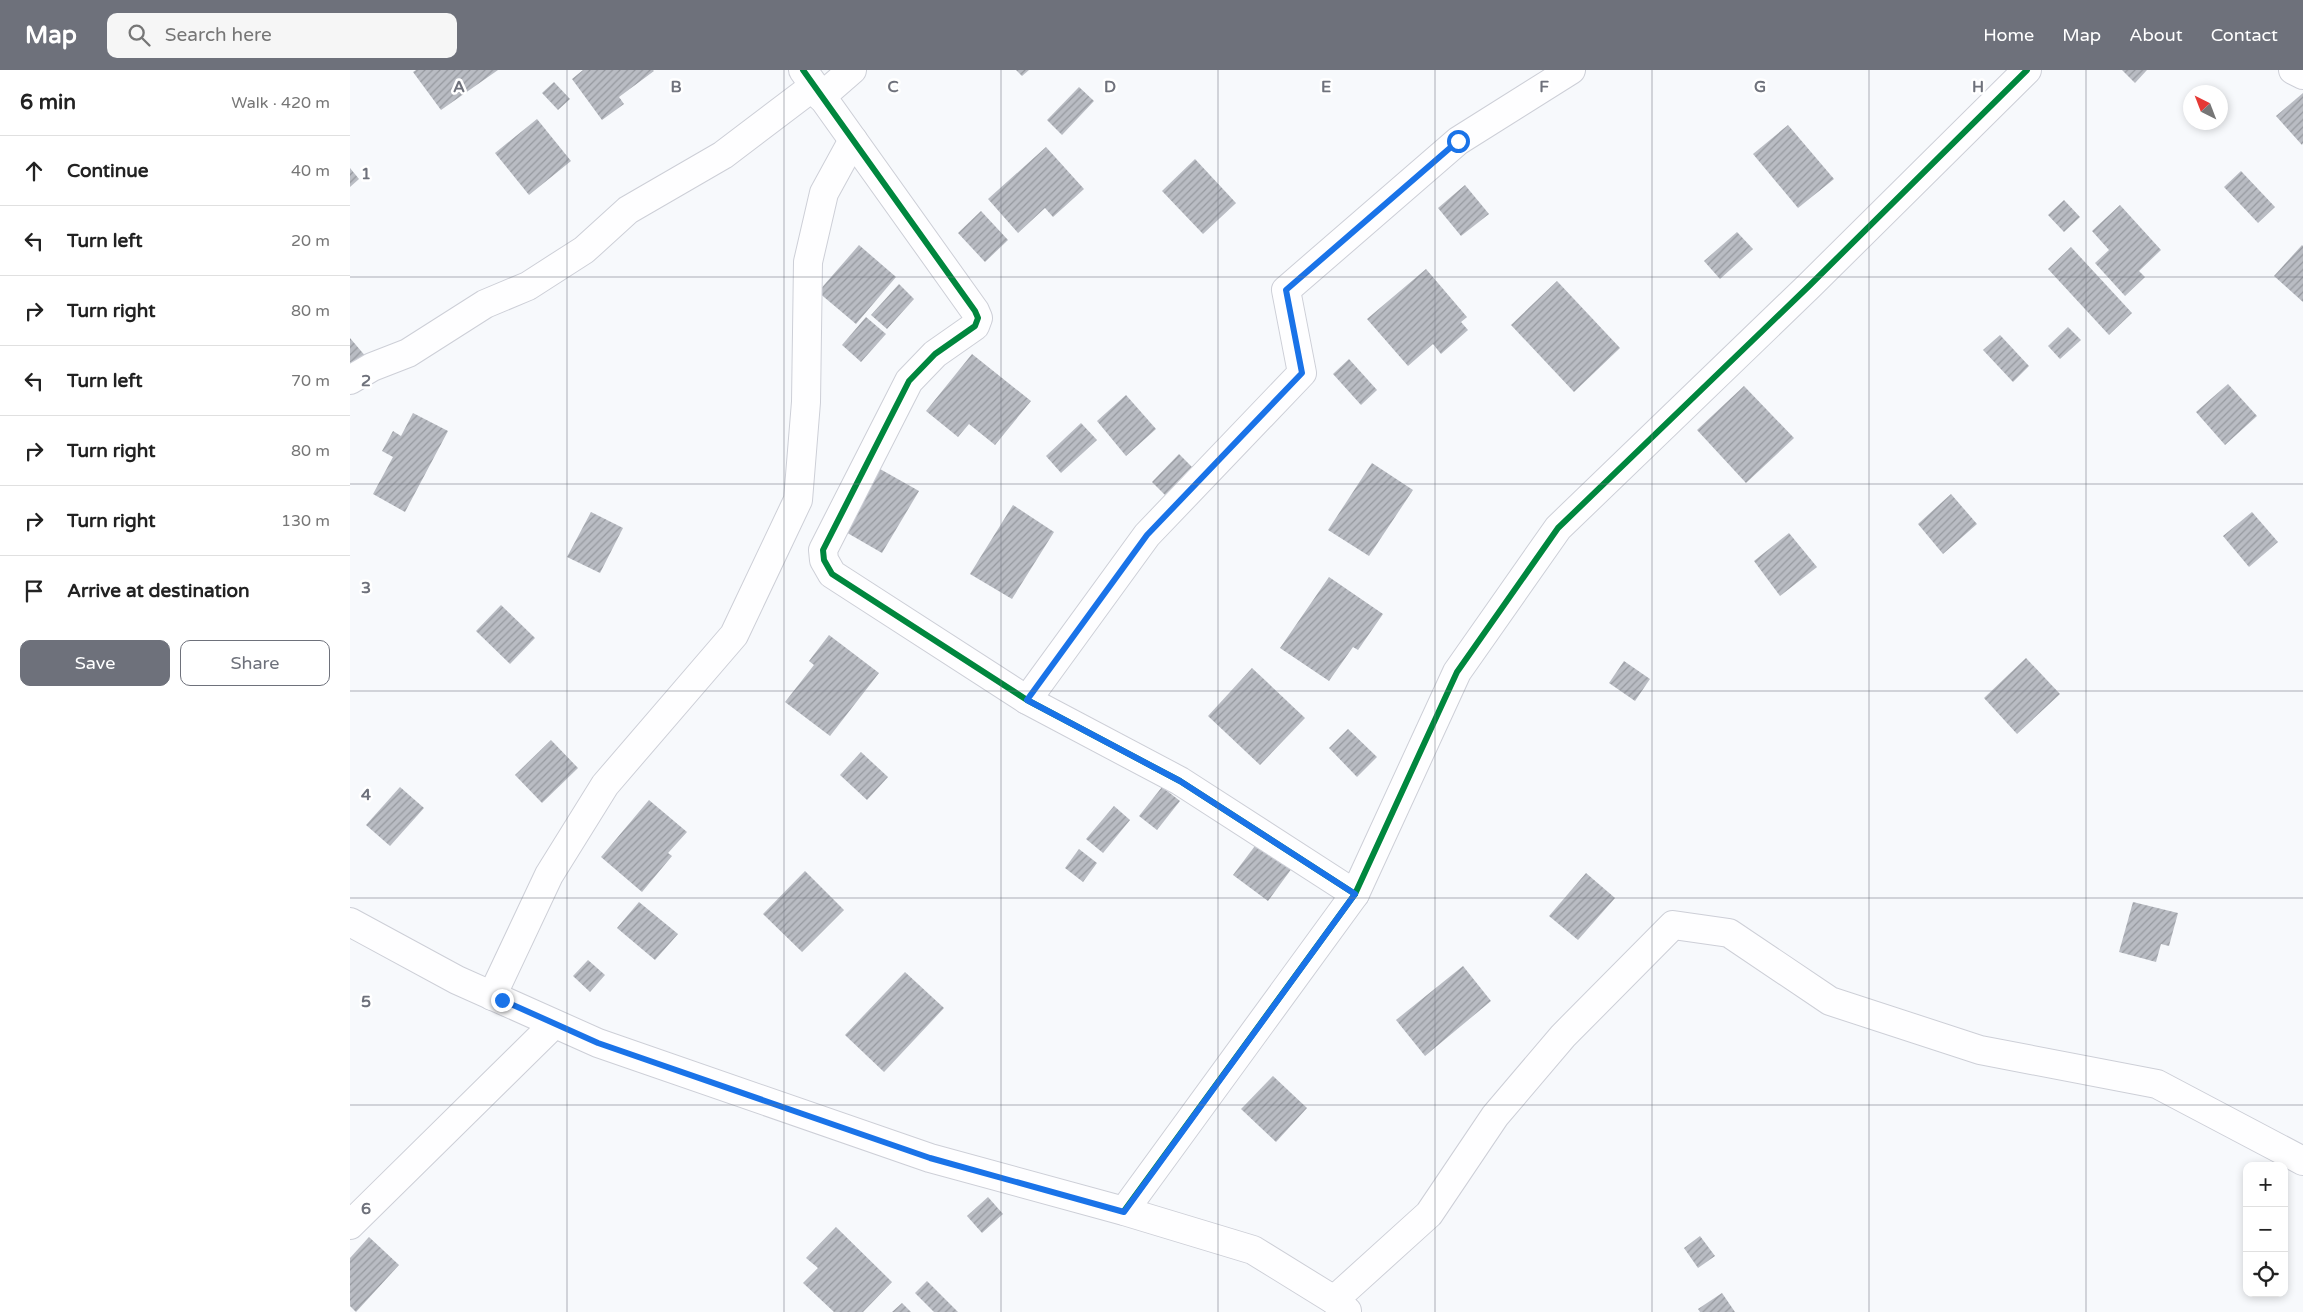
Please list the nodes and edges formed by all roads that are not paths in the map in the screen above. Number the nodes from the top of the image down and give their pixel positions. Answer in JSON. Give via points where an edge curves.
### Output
{"nodes":[{"id":1,"x":852,"y":70,"type":"edge"},
{"id":2,"x":1571,"y":70,"type":"edge"},
{"id":3,"x":2027,"y":70,"type":"edge"},
{"id":4,"x":2293,"y":70,"type":"edge"},
{"id":5,"x":2303,"y":75,"type":"edge"},
{"id":6,"x":813,"y":84,"type":"edge"},
{"id":7,"x":853,"y":140,"type":"junction"},
{"id":8,"x":350,"y":380,"type":"edge"},
{"id":9,"x":1027,"y":700,"type":"junction"},
{"id":10,"x":1355,"y":894,"type":"junction"},
{"id":11,"x":350,"y":922,"type":"edge"},
{"id":12,"x":492,"y":996,"type":"junction"},
{"id":13,"x":554,"y":1024,"type":"junction"},
{"id":14,"x":2303,"y":1161,"type":"edge"},
{"id":15,"x":1124,"y":1212,"type":"junction"},
{"id":16,"x":350,"y":1225,"type":"edge"},
{"id":17,"x":1341,"y":1306,"type":"edge"}],
"edges":[{"from":1,"to":6,"type":"street"},
{"from":2,"to":9,"type":"street","via":[[1458,141],[1286,290],[1302,373],[1147,535]]},
{"from":3,"to":10,"type":"street","via":[[1558,528],[1457,672]]},
{"from":4,"to":5,"type":"street"},
{"from":6,"to":7,"type":"street"},
{"from":6,"to":8,"type":"street","via":[[723,155],[628,210],[584,250],[528,286],[485,304],[408,353],[372,367]]},
{"from":7,"to":9,"type":"street","via":[[978,318],[975,326],[935,354],[909,381],[823,550],[824,560],[832,574]]},
{"from":7,"to":12,"type":"street","via":[[824,193],[808,262],[806,402],[798,500],[734,635],[605,785],[549,874]]},
{"from":9,"to":10,"type":"street","via":[[1180,781]]},
{"from":10,"to":15,"type":"street"},
{"from":11,"to":12,"type":"street"},
{"from":12,"to":13,"type":"street"},
{"from":13,"to":15,"type":"street","via":[[598,1043],[930,1158]]},
{"from":13,"to":16,"type":"street"},
{"from":14,"to":17,"type":"street","via":[[2157,1084],[1980,1050],[1830,1001],[1729,933],[1673,925],[1563,1036],[1495,1116],[1429,1214]]},
{"from":15,"to":17,"type":"street","via":[[1253,1250]]}]}
